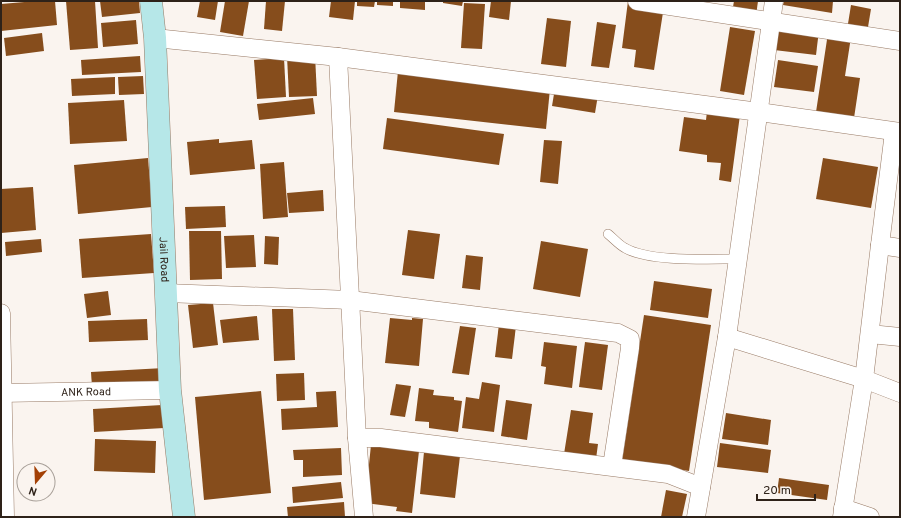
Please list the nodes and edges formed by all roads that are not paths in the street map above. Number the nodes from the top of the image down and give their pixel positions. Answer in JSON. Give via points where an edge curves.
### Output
{"nodes":[{"id":1,"x":150,"y":1,"type":"edge"},
{"id":2,"x":637,"y":1,"type":"edge"},
{"id":3,"x":774,"y":1,"type":"edge"},
{"id":4,"x":771,"y":21,"type":"junction"},
{"id":5,"x":155,"y":38,"type":"junction"},
{"id":6,"x":900,"y":41,"type":"edge"},
{"id":7,"x":338,"y":57,"type":"junction"},
{"id":8,"x":759,"y":112,"type":"junction"},
{"id":9,"x":897,"y":132,"type":"edge"},
{"id":10,"x":608,"y":234,"type":"dead end"},
{"id":11,"x":880,"y":245,"type":"junction"},
{"id":12,"x":900,"y":248,"type":"edge"},
{"id":13,"x":738,"y":260,"type":"junction"},
{"id":14,"x":166,"y":293,"type":"junction"},
{"id":15,"x":350,"y":300,"type":"junction"},
{"id":16,"x":1,"y":314,"type":"edge"},
{"id":17,"x":870,"y":334,"type":"junction"},
{"id":18,"x":727,"y":337,"type":"junction"},
{"id":19,"x":900,"y":337,"type":"edge"},
{"id":20,"x":864,"y":379,"type":"junction"},
{"id":21,"x":170,"y":390,"type":"junction"},
{"id":22,"x":1,"y":393,"type":"edge"},
{"id":23,"x":900,"y":393,"type":"edge"},
{"id":24,"x":357,"y":438,"type":"junction"},
{"id":25,"x":612,"y":466,"type":"junction"},
{"id":26,"x":701,"y":487,"type":"junction"},
{"id":27,"x":843,"y":513,"type":"edge"},
{"id":28,"x":5,"y":517,"type":"edge"},
{"id":29,"x":184,"y":517,"type":"edge"},
{"id":30,"x":364,"y":517,"type":"edge"},
{"id":31,"x":696,"y":517,"type":"edge"},
{"id":32,"x":870,"y":517,"type":"edge"}],
"edges":[{"from":1,"to":5,"type":"main road","name":"Jail Road"},
{"from":2,"to":4,"type":"street"},
{"from":3,"to":4,"type":"street"},
{"from":4,"to":6,"type":"street"},
{"from":4,"to":8,"type":"street"},
{"from":5,"to":7,"type":"street"},
{"from":5,"to":14,"type":"main road","name":"Jail Road"},
{"from":7,"to":8,"type":"street"},
{"from":7,"to":15,"type":"street"},
{"from":8,"to":9,"type":"street"},
{"from":8,"to":13,"type":"street"},
{"from":9,"to":11,"type":"street"},
{"from":10,"to":13,"type":"lane","via":[[625,248],[641,254],[668,258]]},
{"from":11,"to":12,"type":"street"},
{"from":11,"to":17,"type":"street"},
{"from":13,"to":18,"type":"street"},
{"from":14,"to":15,"type":"street"},
{"from":14,"to":21,"type":"main road","name":"Jail Road"},
{"from":15,"to":24,"type":"street"},
{"from":15,"to":25,"type":"street","via":[[618,333],[630,339]]},
{"from":16,"to":22,"type":"street"},
{"from":17,"to":19,"type":"street"},
{"from":17,"to":20,"type":"street"},
{"from":18,"to":20,"type":"street"},
{"from":18,"to":26,"type":"street"},
{"from":20,"to":23,"type":"street"},
{"from":20,"to":27,"type":"street"},
{"from":21,"to":22,"type":"street","name":"ANK Road"},
{"from":21,"to":29,"type":"main road","name":"Jail Road"},
{"from":22,"to":28,"type":"street"},
{"from":24,"to":25,"type":"street","via":[[381,438]]},
{"from":24,"to":30,"type":"street"},
{"from":25,"to":26,"type":"street","via":[[668,474]]},
{"from":26,"to":31,"type":"street"},
{"from":27,"to":32,"type":"street"}]}
